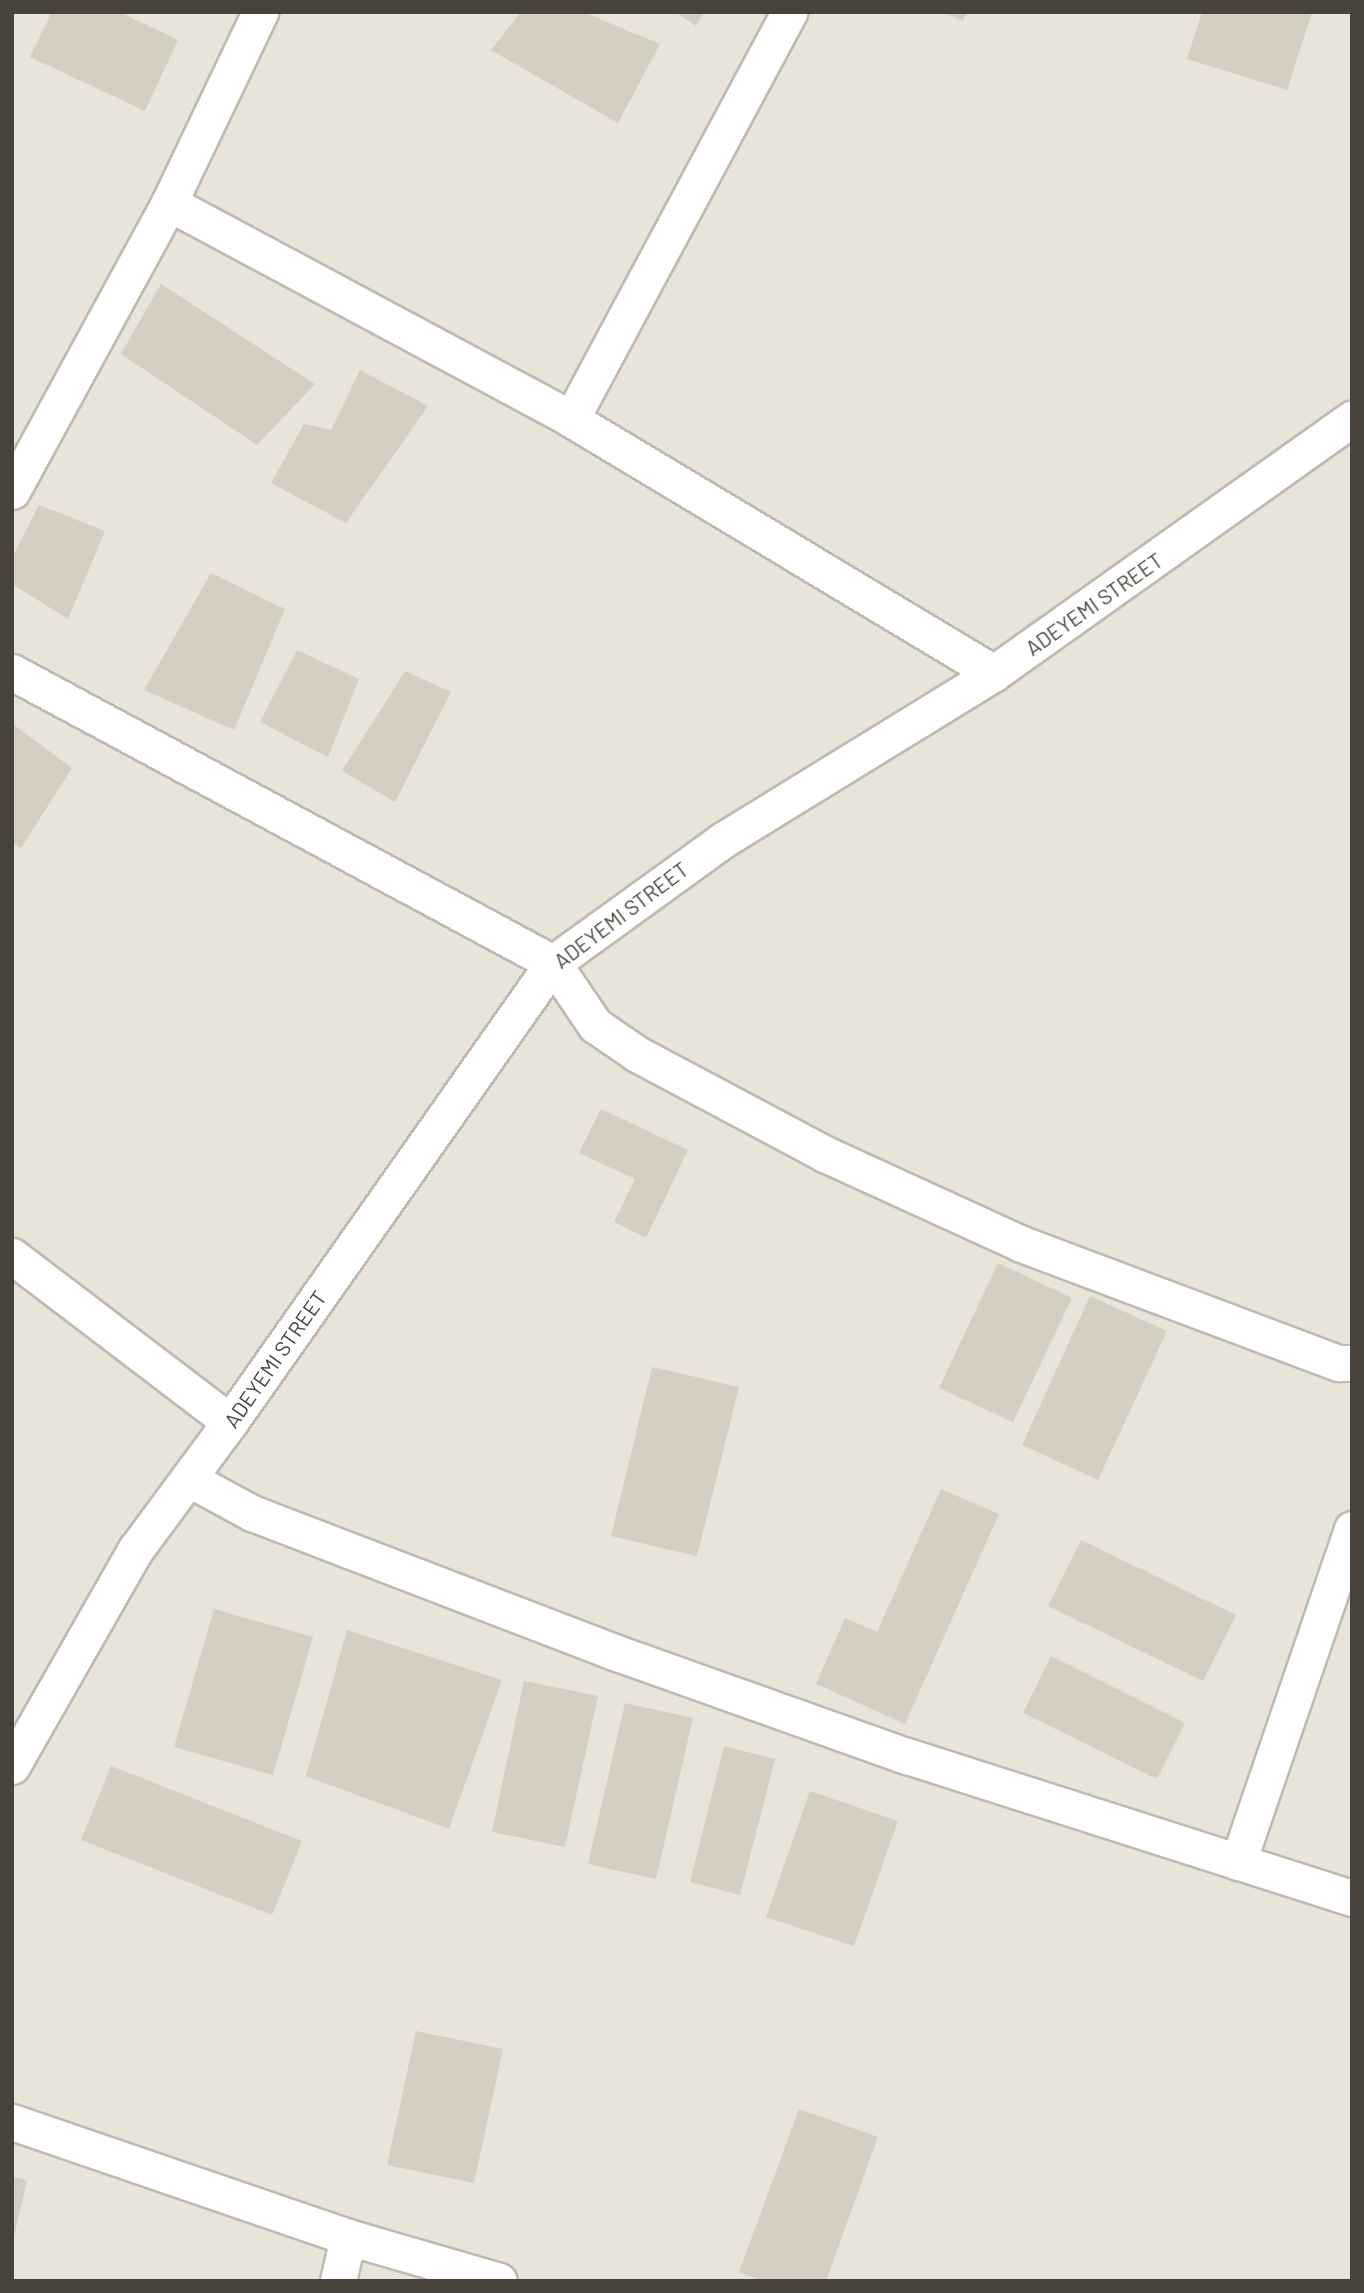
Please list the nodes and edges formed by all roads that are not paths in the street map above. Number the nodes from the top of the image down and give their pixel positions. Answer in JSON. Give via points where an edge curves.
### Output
{"nodes":[{"id":1,"x":260,"y":12,"type":"edge"},
{"id":2,"x":789,"y":12,"type":"edge"},
{"id":3,"x":169,"y":203,"type":"junction"},
{"id":4,"x":571,"y":419,"type":"junction"},
{"id":5,"x":1352,"y":419,"type":"edge"},
{"id":6,"x":12,"y":491,"type":"edge"},
{"id":7,"x":12,"y":671,"type":"edge"},
{"id":8,"x":994,"y":673,"type":"junction"},
{"id":9,"x":553,"y":963,"type":"junction"},
{"id":10,"x":12,"y":1255,"type":"edge"},
{"id":11,"x":1352,"y":1363,"type":"edge"},
{"id":12,"x":230,"y":1422,"type":"junction"},
{"id":13,"x":189,"y":1479,"type":"junction"},
{"id":14,"x":1352,"y":1530,"type":"edge"},
{"id":15,"x":12,"y":1766,"type":"edge"},
{"id":16,"x":1238,"y":1862,"type":"junction"},
{"id":17,"x":1352,"y":1898,"type":"edge"},
{"id":18,"x":12,"y":2122,"type":"edge"},
{"id":19,"x":348,"y":2237,"type":"junction"},
{"id":20,"x":338,"y":2281,"type":"edge"},
{"id":21,"x":499,"y":2281,"type":"edge"}],
"edges":[{"from":1,"to":3,"type":"street"},
{"from":2,"to":4,"type":"street"},
{"from":3,"to":4,"type":"street"},
{"from":3,"to":6,"type":"street"},
{"from":4,"to":8,"type":"street"},
{"from":5,"to":8,"type":"street","name":"ADEYEMI STREET"},
{"from":7,"to":9,"type":"street"},
{"from":8,"to":9,"type":"street","name":"ADEYEMI STREET","via":[[723,840]]},
{"from":9,"to":11,"type":"street","via":[[595,1025],[637,1054],[825,1154],[1019,1243],[1339,1363]]},
{"from":9,"to":12,"type":"street","name":"ADEYEMI STREET"},
{"from":10,"to":12,"type":"street"},
{"from":12,"to":13,"type":"street","name":"ADEYEMI STREET"},
{"from":13,"to":15,"type":"street","name":"ADEYEMI STREET","via":[[136,1549]]},
{"from":13,"to":16,"type":"street","via":[[251,1513],[617,1653],[907,1756]]},
{"from":14,"to":16,"type":"street"},
{"from":16,"to":17,"type":"street"},
{"from":18,"to":19,"type":"street"},
{"from":19,"to":20,"type":"street"},
{"from":19,"to":21,"type":"street"}]}
